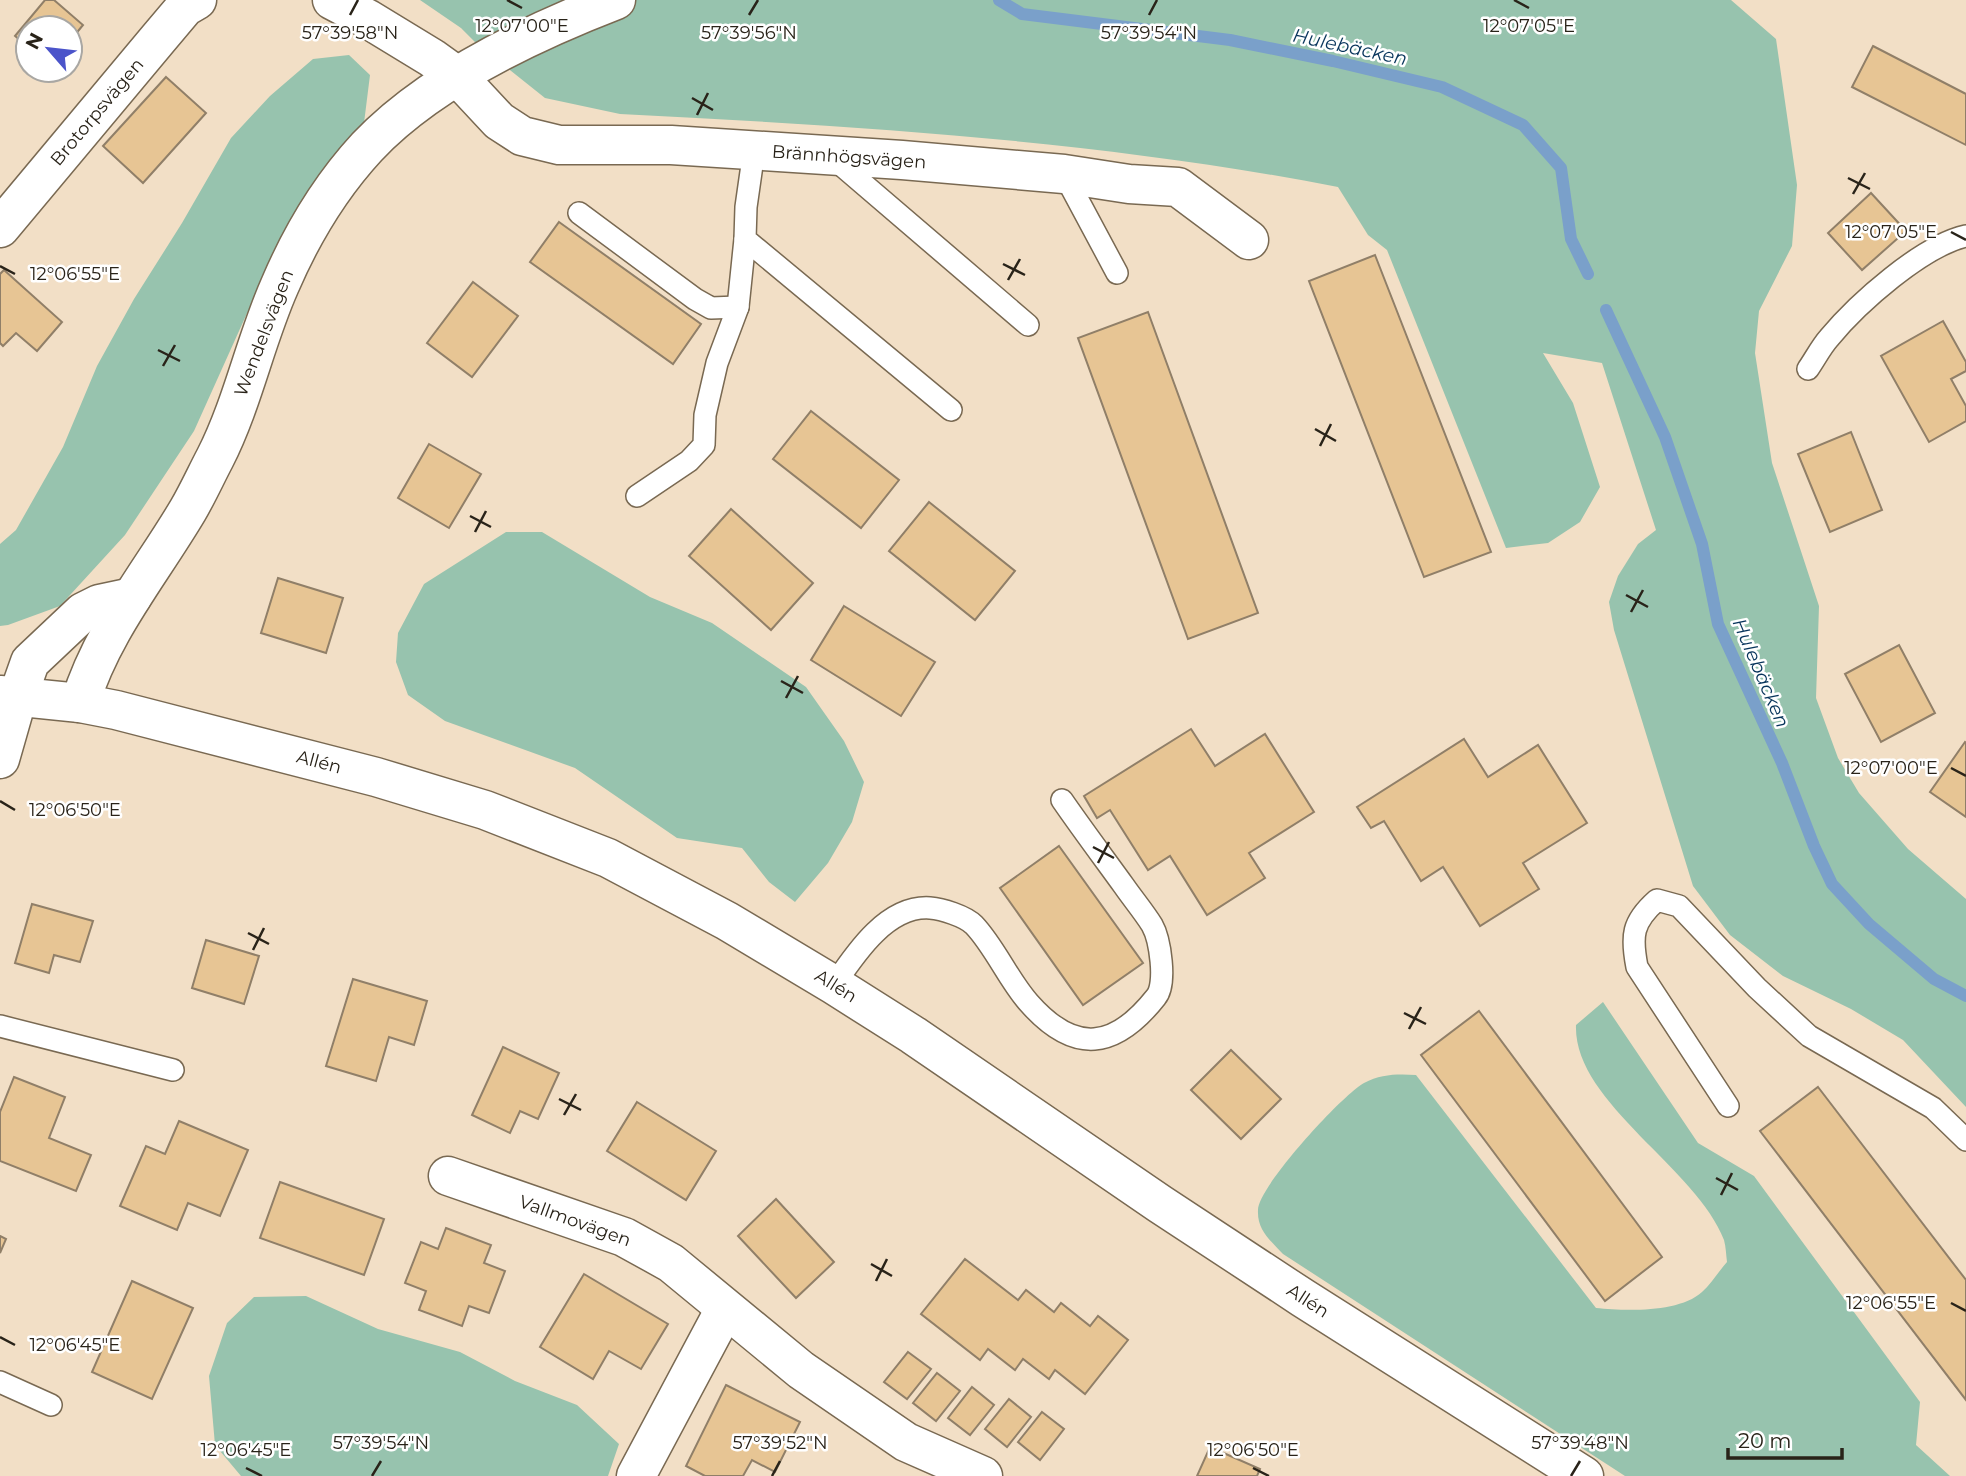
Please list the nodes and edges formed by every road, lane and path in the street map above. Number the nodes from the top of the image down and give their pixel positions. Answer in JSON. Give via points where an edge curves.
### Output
{"nodes":[{"id":1,"x":197,"y":0,"type":"edge"},
{"id":2,"x":332,"y":0,"type":"edge"},
{"id":3,"x":616,"y":0,"type":"edge"},
{"id":4,"x":457,"y":76,"type":"junction"},
{"id":5,"x":754,"y":151,"type":"junction"},
{"id":6,"x":831,"y":156,"type":"junction"},
{"id":7,"x":1063,"y":174,"type":"junction"},
{"id":8,"x":579,"y":213,"type":"dead end"},
{"id":9,"x":0,"y":228,"type":"edge"},
{"id":10,"x":1966,"y":236,"type":"edge"},
{"id":11,"x":745,"y":239,"type":"junction"},
{"id":12,"x":1249,"y":240,"type":"dead end"},
{"id":13,"x":1117,"y":273,"type":"dead end"},
{"id":14,"x":738,"y":307,"type":"junction"},
{"id":15,"x":1028,"y":325,"type":"dead end"},
{"id":16,"x":1808,"y":369,"type":"dead end"},
{"id":17,"x":951,"y":410,"type":"dead end"},
{"id":18,"x":637,"y":496,"type":"dead end"},
{"id":19,"x":132,"y":597,"type":"junction"},
{"id":20,"x":9,"y":695,"type":"edge"},
{"id":21,"x":80,"y":703,"type":"junction"},
{"id":22,"x":0,"y":759,"type":"edge"},
{"id":23,"x":1062,"y":800,"type":"dead end"},
{"id":24,"x":834,"y":985,"type":"junction"},
{"id":25,"x":0,"y":1026,"type":"edge"},
{"id":26,"x":173,"y":1070,"type":"dead end"},
{"id":27,"x":1728,"y":1106,"type":"dead end"},
{"id":28,"x":1966,"y":1140,"type":"edge"},
{"id":29,"x":449,"y":1176,"type":"dead end"},
{"id":30,"x":725,"y":1309,"type":"junction"},
{"id":31,"x":0,"y":1382,"type":"edge"},
{"id":32,"x":51,"y":1405,"type":"dead end"},
{"id":33,"x":636,"y":1476,"type":"edge"},
{"id":34,"x":983,"y":1476,"type":"edge"},
{"id":35,"x":1584,"y":1476,"type":"edge"}],
"edges":[{"from":1,"to":9,"type":"street","name":"Brotorpsvägen","via":[[158,39]]},
{"from":2,"to":4,"type":"street"},
{"from":3,"to":4,"type":"street","name":"Wendelsvägen","via":[[562,21]]},
{"from":4,"to":5,"type":"street","name":"Brännhögsvägen","via":[[499,121],[522,136],[559,145]]},
{"from":4,"to":19,"type":"street","name":"Wendelsvägen","via":[[368,146],[312,223],[280,285],[224,441]]},
{"from":5,"to":6,"type":"street","name":"Brännhögsvägen"},
{"from":5,"to":11,"type":"lane"},
{"from":6,"to":7,"type":"street","name":"Brännhögsvägen"},
{"from":6,"to":15,"type":"lane"},
{"from":7,"to":12,"type":"street","name":"Brännhögsvägen","via":[[1178,187]]},
{"from":7,"to":13,"type":"lane"},
{"from":8,"to":14,"type":"lane","via":[[695,299],[711,308]]},
{"from":10,"to":16,"type":"lane","via":[[1946,242],[1908,265],[1828,338]]},
{"from":11,"to":14,"type":"lane"},
{"from":11,"to":17,"type":"lane"},
{"from":14,"to":18,"type":"lane","via":[[717,363],[705,415],[704,445],[689,461]]},
{"from":19,"to":20,"type":"street","via":[[83,612],[30,662]]},
{"from":19,"to":21,"type":"street","name":"Wendelsvägen","via":[[101,647]]},
{"from":20,"to":21,"type":"street","name":"Allén"},
{"from":20,"to":22,"type":"street"},
{"from":21,"to":24,"type":"street","name":"Allén","via":[[249,743],[485,810],[608,858]]},
{"from":23,"to":24,"type":"lane","via":[[1153,928],[1162,969],[1159,995],[1131,1023],[1113,1036],[1081,1040],[1058,1030],[1029,1004],[973,923],[929,908],[902,914],[867,939]]},
{"from":24,"to":35,"type":"street","name":"Allén","via":[[1160,1204]]},
{"from":25,"to":26,"type":"lane"},
{"from":27,"to":28,"type":"lane","via":[[1637,967],[1632,941],[1641,914],[1657,900],[1679,906],[1756,988],[1810,1035],[1933,1108]]},
{"from":29,"to":30,"type":"street","name":"Vallmovägen","via":[[624,1237],[671,1263]]},
{"from":30,"to":33,"type":"street"},
{"from":30,"to":34,"type":"street","name":"Vallmovägen","via":[[801,1370],[906,1442]]},
{"from":31,"to":32,"type":"lane"}]}
